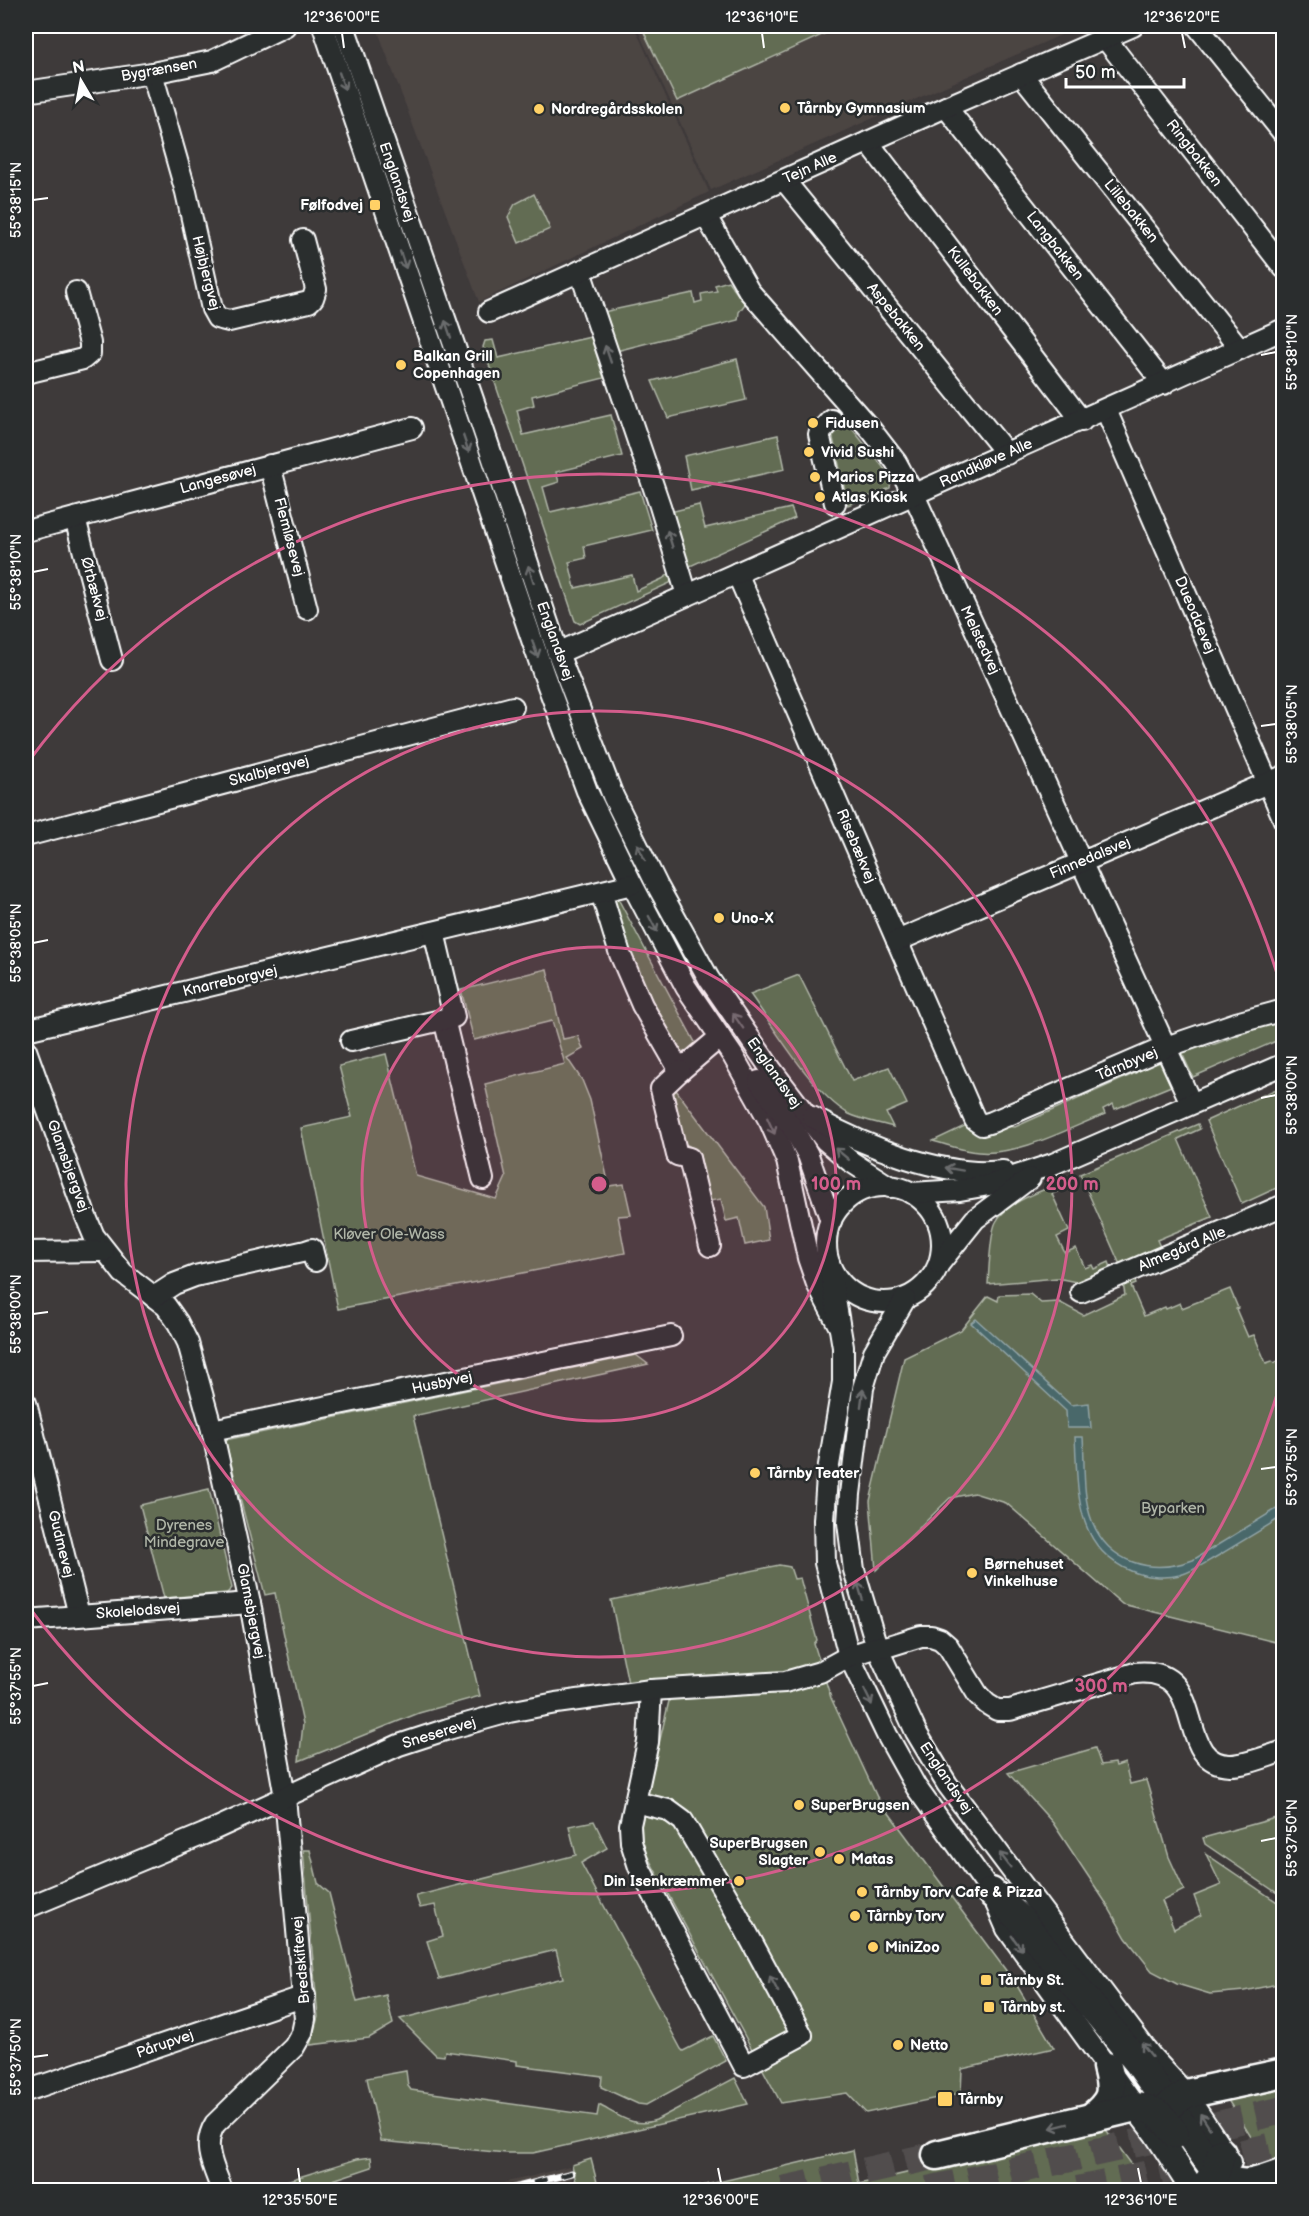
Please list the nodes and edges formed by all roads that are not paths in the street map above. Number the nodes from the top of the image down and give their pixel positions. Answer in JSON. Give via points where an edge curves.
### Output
{"nodes":[{"id":1,"x":285,"y":26,"type":"edge"},
{"id":2,"x":323,"y":26,"type":"edge"},
{"id":3,"x":344,"y":26,"type":"edge"},
{"id":4,"x":1133,"y":26,"type":"edge"},
{"id":5,"x":1197,"y":26,"type":"edge"},
{"id":6,"x":1105,"y":38,"type":"junction"},
{"id":7,"x":152,"y":73,"type":"junction"},
{"id":8,"x":1021,"y":74,"type":"junction"},
{"id":9,"x":26,"y":92,"type":"edge"},
{"id":10,"x":946,"y":107,"type":"junction"},
{"id":11,"x":1284,"y":134,"type":"edge"},
{"id":12,"x":868,"y":141,"type":"junction"},
{"id":13,"x":784,"y":180,"type":"junction"},
{"id":14,"x":706,"y":216,"type":"junction"},
{"id":15,"x":303,"y":240,"type":"dead end"},
{"id":16,"x":1284,"y":268,"type":"edge"},
{"id":17,"x":580,"y":271,"type":"junction"},
{"id":18,"x":76,"y":292,"type":"dead end"},
{"id":19,"x":489,"y":312,"type":"dead end"},
{"id":20,"x":1284,"y":329,"type":"edge"},
{"id":21,"x":1240,"y":349,"type":"junction"},
{"id":22,"x":26,"y":368,"type":"edge"},
{"id":23,"x":1164,"y":384,"type":"junction"},
{"id":24,"x":1106,"y":410,"type":"junction"},
{"id":25,"x":832,"y":420,"type":"dead end"},
{"id":26,"x":1082,"y":421,"type":"junction"},
{"id":27,"x":412,"y":428,"type":"dead end"},
{"id":28,"x":1007,"y":454,"type":"junction"},
{"id":29,"x":270,"y":465,"type":"junction"},
{"id":30,"x":914,"y":495,"type":"junction"},
{"id":31,"x":836,"y":503,"type":"dead end"},
{"id":32,"x":75,"y":518,"type":"junction"},
{"id":33,"x":26,"y":531,"type":"edge"},
{"id":34,"x":737,"y":573,"type":"junction"},
{"id":35,"x":687,"y":595,"type":"junction"},
{"id":36,"x":308,"y":609,"type":"dead end"},
{"id":37,"x":558,"y":653,"type":"junction"},
{"id":38,"x":112,"y":660,"type":"dead end"},
{"id":39,"x":513,"y":706,"type":"dead end"},
{"id":40,"x":1276,"y":779,"type":"edge"},
{"id":41,"x":1284,"y":820,"type":"edge"},
{"id":42,"x":26,"y":836,"type":"edge"},
{"id":43,"x":1081,"y":862,"type":"junction"},
{"id":44,"x":632,"y":884,"type":"junction"},
{"id":45,"x":601,"y":892,"type":"junction"},
{"id":46,"x":434,"y":932,"type":"junction"},
{"id":47,"x":897,"y":941,"type":"junction"},
{"id":48,"x":1284,"y":1010,"type":"edge"},
{"id":49,"x":444,"y":1019,"type":"junction"},
{"id":50,"x":26,"y":1030,"type":"edge"},
{"id":51,"x":720,"y":1037,"type":"junction"},
{"id":52,"x":351,"y":1041,"type":"dead end"},
{"id":53,"x":1166,"y":1047,"type":"junction"},
{"id":54,"x":26,"y":1050,"type":"edge"},
{"id":55,"x":734,"y":1056,"type":"junction"},
{"id":56,"x":1284,"y":1064,"type":"edge"},
{"id":57,"x":680,"y":1071,"type":"junction"},
{"id":58,"x":1191,"y":1103,"type":"junction"},
{"id":59,"x":802,"y":1112,"type":"junction"},
{"id":60,"x":975,"y":1120,"type":"joint"},
{"id":61,"x":1053,"y":1164,"type":"junction"},
{"id":62,"x":483,"y":1179,"type":"dead end"},
{"id":63,"x":890,"y":1187,"type":"junction"},
{"id":64,"x":911,"y":1193,"type":"junction"},
{"id":65,"x":1284,"y":1205,"type":"edge"},
{"id":66,"x":831,"y":1221,"type":"junction"},
{"id":67,"x":710,"y":1246,"type":"dead end"},
{"id":68,"x":104,"y":1251,"type":"junction"},
{"id":69,"x":26,"y":1252,"type":"edge"},
{"id":70,"x":315,"y":1261,"type":"dead end"},
{"id":71,"x":829,"y":1263,"type":"junction"},
{"id":72,"x":939,"y":1264,"type":"junction"},
{"id":73,"x":1081,"y":1292,"type":"dead end"},
{"id":74,"x":154,"y":1297,"type":"junction"},
{"id":75,"x":905,"y":1299,"type":"junction"},
{"id":76,"x":839,"y":1326,"type":"junction"},
{"id":77,"x":671,"y":1336,"type":"dead end"},
{"id":78,"x":26,"y":1403,"type":"edge"},
{"id":79,"x":212,"y":1430,"type":"junction"},
{"id":80,"x":250,"y":1603,"type":"junction"},
{"id":81,"x":79,"y":1615,"type":"junction"},
{"id":82,"x":26,"y":1620,"type":"edge"},
{"id":83,"x":877,"y":1647,"type":"junction"},
{"id":84,"x":849,"y":1656,"type":"junction"},
{"id":85,"x":651,"y":1690,"type":"junction"},
{"id":86,"x":1284,"y":1751,"type":"edge"},
{"id":87,"x":285,"y":1797,"type":"junction"},
{"id":88,"x":635,"y":1802,"type":"junction"},
{"id":89,"x":991,"y":1892,"type":"junction"},
{"id":90,"x":26,"y":1908,"type":"edge"},
{"id":91,"x":305,"y":1996,"type":"junction"},
{"id":92,"x":1107,"y":2067,"type":"junction"},
{"id":93,"x":1284,"y":2073,"type":"edge"},
{"id":94,"x":26,"y":2091,"type":"edge"},
{"id":95,"x":1136,"y":2107,"type":"junction"},
{"id":96,"x":1169,"y":2112,"type":"junction"},
{"id":97,"x":1091,"y":2118,"type":"junction"},
{"id":98,"x":937,"y":2155,"type":"tunnel mouth"},
{"id":99,"x":1284,"y":2175,"type":"edge"},
{"id":100,"x":1209,"y":2179,"type":"edge"},
{"id":101,"x":1254,"y":2189,"type":"edge"},
{"id":102,"x":222,"y":2190,"type":"edge"}],
"edges":[{"from":1,"to":7,"type":"street","name":"Bygrænsen","via":[[212,61]]},
{"from":2,"to":44,"type":"street","name":"Englandsvej","one_way":true,"via":[[544,675],[587,791]]},
{"from":37,"to":3,"type":"street","name":"Englandsvej","one_way":true},
{"from":4,"to":6,"type":"street","name":"Tejn Alle"},
{"from":5,"to":11,"type":"street"},
{"from":6,"to":8,"type":"street","name":"Tejn Alle"},
{"from":6,"to":16,"type":"street","name":"Ringbakken"},
{"from":7,"to":9,"type":"street","name":"Bygrænsen"},
{"from":7,"to":15,"type":"street","name":"Højbjergvej","via":[[217,318],[229,321],[309,302],[316,289]]},
{"from":8,"to":10,"type":"street","name":"Tejn Alle"},
{"from":8,"to":21,"type":"street","name":"Lillebakken"},
{"from":10,"to":12,"type":"street","name":"Tejn Alle"},
{"from":10,"to":23,"type":"street","name":"Langbakken"},
{"from":12,"to":13,"type":"street","name":"Tejn Alle"},
{"from":12,"to":26,"type":"street","name":"Kullebakken"},
{"from":13,"to":14,"type":"street","name":"Tejn Alle"},
{"from":13,"to":28,"type":"street","name":"Aspebakken"},
{"from":14,"to":17,"type":"street","name":"Tejn Alle"},
{"from":14,"to":30,"type":"street","name":"Melstedvej","via":[[749,291],[872,431],[896,462]]},
{"from":17,"to":19,"type":"street","name":"Tejn Alle"},
{"from":35,"to":17,"type":"street","one_way":true},
{"from":18,"to":22,"type":"street","via":[[90,353],[83,359],[30,372]]},
{"from":20,"to":21,"type":"street","name":"Randkløve Alle"},
{"from":21,"to":23,"type":"street","name":"Randkløve Alle"},
{"from":23,"to":24,"type":"street","name":"Randkløve Alle"},
{"from":24,"to":26,"type":"street","name":"Randkløve Alle"},
{"from":24,"to":40,"type":"street","name":"Dueoddevej"},
{"from":25,"to":31,"type":"street","via":[[819,434]]},
{"from":26,"to":28,"type":"street","name":"Randkløve Alle"},
{"from":27,"to":29,"type":"street","name":"Langesøvej"},
{"from":28,"to":30,"type":"street","name":"Randkløve Alle"},
{"from":29,"to":32,"type":"street","name":"Langesøvej"},
{"from":29,"to":36,"type":"street","name":"Flemløsevej"},
{"from":30,"to":34,"type":"street","name":"Randkløve Alle"},
{"from":30,"to":43,"type":"street","name":"Melstedvej"},
{"from":32,"to":33,"type":"street","name":"Langesøvej"},
{"from":32,"to":38,"type":"street","name":"Ørbækvej"},
{"from":34,"to":35,"type":"street","name":"Randkløve Alle"},
{"from":34,"to":47,"type":"street","name":"Risebækvej"},
{"from":35,"to":37,"type":"street","name":"Randkløve Alle"},
{"from":59,"to":37,"type":"street","name":"Englandsvej","one_way":true,"via":[[709,979],[658,888],[613,796]]},
{"from":39,"to":42,"type":"street","name":"Skalbjergvej"},
{"from":40,"to":41,"type":"street","name":"Dueoddevej"},
{"from":40,"to":43,"type":"street","name":"Finnedalsvej"},
{"from":43,"to":47,"type":"street","name":"Finnedalsvej"},
{"from":43,"to":53,"type":"street","name":"Melstedvej"},
{"from":44,"to":45,"type":"street","name":"Knarreborgvej"},
{"from":44,"to":51,"type":"street","name":"Englandsvej","one_way":true,"via":[[686,987]]},
{"from":45,"to":46,"type":"street","name":"Knarreborgvej"},
{"from":45,"to":57,"type":"street","via":[[620,954],[642,1005]]},
{"from":46,"to":49,"type":"street","via":[[454,1017]]},
{"from":46,"to":50,"type":"street","name":"Knarreborgvej"},
{"from":47,"to":60,"type":"street","name":"Risebækvej"},
{"from":48,"to":53,"type":"street","name":"Tårnbyvej"},
{"from":49,"to":52,"type":"street"},
{"from":49,"to":62,"type":"street"},
{"from":51,"to":55,"type":"street","name":"Englandsvej"},
{"from":51,"to":57,"type":"street"},
{"from":53,"to":58,"type":"street","name":"Melstedvej"},
{"from":53,"to":60,"type":"street","name":"Tårnbyvej","via":[[992,1122],[982,1125]]},
{"from":54,"to":68,"type":"street","name":"Glamsbjergvej","via":[[84,1212]]},
{"from":55,"to":66,"type":"street","name":"Englandsvej","via":[[751,1069],[794,1130],[808,1155]]},
{"from":55,"to":76,"type":"street","name":"Englandsvej","one_way":true,"via":[[787,1161],[808,1258]]},
{"from":56,"to":58,"type":"street"},
{"from":57,"to":67,"type":"street","via":[[661,1089],[677,1155],[689,1158]]},
{"from":58,"to":61,"type":"street"},
{"from":61,"to":59,"type":"street","one_way":true,"via":[[983,1174],[946,1168],[846,1136]]},
{"from":63,"to":59,"type":"street","name":"Englandsvej","one_way":true,"via":[[825,1140]]},
{"from":61,"to":64,"type":"street","via":[[989,1185]]},
{"from":61,"to":72,"type":"street","via":[[975,1219]]},
{"from":63,"to":64,"type":"street"},
{"from":63,"to":66,"type":"street","via":[[855,1194]]},
{"from":64,"to":72,"type":"street","via":[[935,1216],[942,1244]]},
{"from":65,"to":73,"type":"street","name":"Almegård Alle"},
{"from":66,"to":71,"type":"street","via":[[826,1249]]},
{"from":68,"to":69,"type":"street"},
{"from":68,"to":74,"type":"street","name":"Glamsbjergvej","via":[[123,1273]]},
{"from":70,"to":74,"type":"street","via":[[312,1249],[195,1276]]},
{"from":71,"to":75,"type":"street","via":[[838,1280],[851,1292],[868,1300]]},
{"from":71,"to":76,"type":"street","name":"Englandsvej"},
{"from":72,"to":75,"type":"street","via":[[925,1285]]},
{"from":74,"to":79,"type":"street","name":"Glamsbjergvej","via":[[166,1306],[188,1343]]},
{"from":83,"to":75,"type":"street","name":"Englandsvej","one_way":true,"via":[[854,1570],[848,1523],[850,1494],[863,1388],[874,1352]]},
{"from":76,"to":84,"type":"street","name":"Englandsvej","via":[[843,1382],[827,1477],[825,1563]]},
{"from":77,"to":79,"type":"street","name":"Husbyvej"},
{"from":78,"to":81,"type":"street","name":"Gudmevej"},
{"from":79,"to":80,"type":"street","name":"Glamsbjergvej"},
{"from":80,"to":81,"type":"street","name":"Skolelodsvej"},
{"from":80,"to":87,"type":"street","name":"Glamsbjergvej"},
{"from":81,"to":82,"type":"street","name":"Skolelodsvej"},
{"from":83,"to":84,"type":"street","name":"Sneserevej"},
{"from":83,"to":86,"type":"street","name":"Sneserevej","via":[[921,1636],[940,1639],[978,1695],[998,1710],[1010,1710],[1135,1672],[1156,1673],[1180,1691],[1197,1741],[1209,1758],[1230,1765]]},
{"from":96,"to":83,"type":"street","name":"Englandsvej","one_way":true,"via":[[1151,2056],[947,1784],[916,1732]]},
{"from":84,"to":85,"type":"street","name":"Sneserevej","via":[[820,1672],[785,1682]]},
{"from":84,"to":89,"type":"street","name":"Englandsvej","one_way":true,"via":[[916,1787]]},
{"from":85,"to":87,"type":"street","name":"Sneserevej","via":[[509,1712],[448,1729],[399,1745]]},
{"from":85,"to":88,"type":"street","via":[[648,1742]]},
{"from":87,"to":90,"type":"street","name":"Sneserevej"},
{"from":87,"to":91,"type":"street","name":"Bredskiftevej"},
{"from":88,"to":88,"type":"street","one_way":true,"via":[[630,1833],[639,1867],[744,2066],[802,2035],[683,1821],[668,1810]]},
{"from":89,"to":92,"type":"street","name":"Englandsvej","one_way":true,"via":[[1007,1929]]},
{"from":89,"to":96,"type":"highway","via":[[1020,1918],[1137,2061]]},
{"from":91,"to":94,"type":"street","name":"Pårupvej"},
{"from":91,"to":102,"type":"street","name":"Bredskiftevej","via":[[302,2033],[294,2047],[210,2132],[209,2154]]},
{"from":92,"to":95,"type":"street","name":"Englandsvej"},
{"from":92,"to":97,"type":"highway","via":[[1113,2087],[1110,2097]]},
{"from":93,"to":96,"type":"highway"},
{"from":95,"to":96,"type":"highway"},
{"from":95,"to":97,"type":"highway"},
{"from":96,"to":100,"type":"highway"},
{"from":97,"to":98,"type":"highway","one_way":true},
{"from":99,"to":101,"type":"highway"},
{"from":100,"to":101,"type":"highway"}]}
